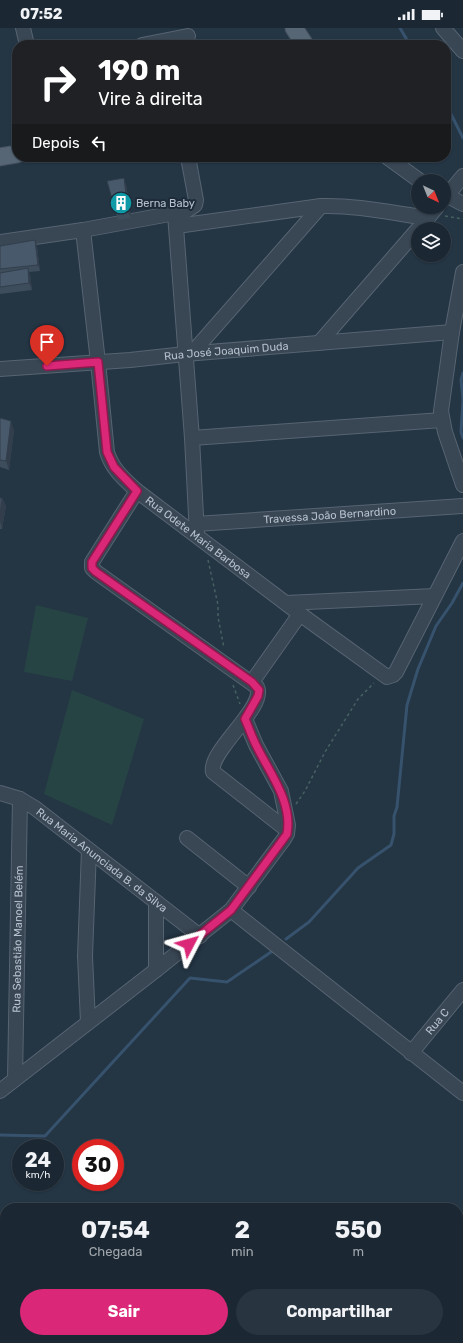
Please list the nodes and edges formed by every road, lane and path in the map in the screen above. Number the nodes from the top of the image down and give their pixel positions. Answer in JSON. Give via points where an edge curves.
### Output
{"nodes":[{"id":1,"x":23,"y":28,"type":"edge"},
{"id":2,"x":294,"y":28,"type":"edge"},
{"id":3,"x":443,"y":28,"type":"edge"},
{"id":4,"x":188,"y":36,"type":"edge"},
{"id":5,"x":26,"y":40,"type":"edge"},
{"id":6,"x":168,"y":40,"type":"edge"},
{"id":7,"x":302,"y":40,"type":"edge"},
{"id":8,"x":463,"y":50,"type":"edge"},
{"id":9,"x":12,"y":155,"type":"edge"},
{"id":10,"x":0,"y":157,"type":"edge"},
{"id":11,"x":189,"y":162,"type":"edge"},
{"id":12,"x":393,"y":162,"type":"edge"},
{"id":13,"x":411,"y":175,"type":"edge"},
{"id":14,"x":463,"y":176,"type":"edge"},
{"id":15,"x":451,"y":189,"type":"edge"},
{"id":16,"x":451,"y":199,"type":"edge"},
{"id":17,"x":463,"y":204,"type":"edge"},
{"id":18,"x":321,"y":206,"type":"junction"},
{"id":19,"x":431,"y":214,"type":"edge"},
{"id":20,"x":428,"y":218,"type":"junction"},
{"id":21,"x":176,"y":220,"type":"junction"},
{"id":22,"x":424,"y":222,"type":"edge"},
{"id":23,"x":83,"y":230,"type":"junction"},
{"id":24,"x":411,"y":237,"type":"edge"},
{"id":25,"x":0,"y":242,"type":"edge"},
{"id":26,"x":463,"y":272,"type":"edge"},
{"id":27,"x":452,"y":332,"type":"junction"},
{"id":28,"x":319,"y":343,"type":"junction"},
{"id":29,"x":188,"y":353,"type":"junction"},
{"id":30,"x":98,"y":362,"type":"junction"},
{"id":31,"x":0,"y":369,"type":"edge"},
{"id":32,"x":442,"y":420,"type":"junction"},
{"id":33,"x":192,"y":438,"type":"junction"},
{"id":34,"x":463,"y":485,"type":"edge"},
{"id":35,"x":137,"y":491,"type":"junction"},
{"id":36,"x":463,"y":506,"type":"edge"},
{"id":37,"x":199,"y":533,"type":"junction"},
{"id":38,"x":463,"y":541,"type":"edge"},
{"id":39,"x":434,"y":596,"type":"junction"},
{"id":40,"x":286,"y":603,"type":"junction"},
{"id":41,"x":300,"y":614,"type":"junction"},
{"id":42,"x":227,"y":665,"type":"junction"},
{"id":43,"x":382,"y":675,"type":"junction"},
{"id":44,"x":252,"y":682,"type":"junction"},
{"id":45,"x":233,"y":683,"type":"dead end"},
{"id":46,"x":245,"y":719,"type":"junction"},
{"id":47,"x":0,"y":793,"type":"edge"},
{"id":48,"x":20,"y":799,"type":"junction"},
{"id":49,"x":287,"y":824,"type":"junction"},
{"id":50,"x":187,"y":838,"type":"dead end"},
{"id":51,"x":89,"y":850,"type":"junction"},
{"id":52,"x":249,"y":887,"type":"junction"},
{"id":53,"x":156,"y":902,"type":"junction"},
{"id":54,"x":231,"y":910,"type":"junction"},
{"id":55,"x":200,"y":936,"type":"junction"},
{"id":56,"x":156,"y":970,"type":"junction"},
{"id":57,"x":463,"y":990,"type":"edge"},
{"id":58,"x":88,"y":1022,"type":"junction"},
{"id":59,"x":411,"y":1053,"type":"junction"},
{"id":60,"x":15,"y":1080,"type":"junction"},
{"id":61,"x":0,"y":1091,"type":"edge"},
{"id":62,"x":463,"y":1093,"type":"edge"}],
"edges":[{"from":1,"to":5,"type":"street"},
{"from":2,"to":7,"type":"main road"},
{"from":3,"to":8,"type":"street"},
{"from":4,"to":6,"type":"street"},
{"from":9,"to":10,"type":"main road"},
{"from":11,"to":21,"type":"street","via":[[195,205]]},
{"from":12,"to":13,"type":"street"},
{"from":14,"to":15,"type":"street"},
{"from":16,"to":17,"type":"street"},
{"from":18,"to":20,"type":"street","via":[[355,207]]},
{"from":18,"to":21,"type":"street"},
{"from":18,"to":29,"type":"street"},
{"from":19,"to":20,"type":"street"},
{"from":20,"to":22,"type":"street"},
{"from":21,"to":23,"type":"street"},
{"from":21,"to":29,"type":"street"},
{"from":23,"to":25,"type":"street"},
{"from":23,"to":30,"type":"street","name":"Rua Odete Maria Barbosa"},
{"from":24,"to":28,"type":"street"},
{"from":26,"to":27,"type":"street"},
{"from":27,"to":28,"type":"street","name":"Rua José Joaquim Duda"},
{"from":27,"to":32,"type":"street","via":[[441,406]]},
{"from":28,"to":29,"type":"street","name":"Rua José Joaquim Duda"},
{"from":29,"to":30,"type":"street","name":"Rua José Joaquim Duda"},
{"from":29,"to":33,"type":"street"},
{"from":30,"to":31,"type":"street","name":"Rua José Joaquim Duda"},
{"from":30,"to":35,"type":"street","name":"Rua Odete Maria Barbosa","via":[[107,452],[114,467]]},
{"from":32,"to":33,"type":"street"},
{"from":32,"to":34,"type":"street"},
{"from":33,"to":37,"type":"street"},
{"from":35,"to":37,"type":"street","name":"Rua Odete Maria Barbosa"},
{"from":35,"to":42,"type":"street","via":[[92,562],[92,568]]},
{"from":36,"to":37,"type":"street","name":"Travessa João Bernardino"},
{"from":37,"to":40,"type":"street","name":"Rua Odete Maria Barbosa"},
{"from":37,"to":42,"type":"path","via":[[218,605]]},
{"from":38,"to":39,"type":"street"},
{"from":39,"to":40,"type":"street"},
{"from":39,"to":43,"type":"street","via":[[396,672],[390,677]]},
{"from":40,"to":41,"type":"street","name":"Rua Odete Maria Barbosa"},
{"from":41,"to":43,"type":"street","name":"Rua Odete Maria Barbosa"},
{"from":41,"to":44,"type":"street"},
{"from":42,"to":44,"type":"street"},
{"from":43,"to":49,"type":"path","via":[[358,699],[324,752]]},
{"from":44,"to":46,"type":"street","via":[[258,687],[259,693]]},
{"from":45,"to":46,"type":"path"},
{"from":46,"to":49,"type":"street","via":[[278,784]]},
{"from":46,"to":49,"type":"street","via":[[216,760],[214,772]]},
{"from":47,"to":48,"type":"street","name":"Rua Maria Anunciada B. da Silva"},
{"from":48,"to":51,"type":"street","name":"Rua Maria Anunciada B. da Silva","via":[[44,814]]},
{"from":48,"to":60,"type":"street","name":"Rua Sebastião Manoel Belém"},
{"from":49,"to":52,"type":"street","via":[[284,839]]},
{"from":50,"to":52,"type":"street"},
{"from":51,"to":53,"type":"street","name":"Rua Maria Anunciada B. da Silva"},
{"from":51,"to":58,"type":"street","via":[[85,956]]},
{"from":52,"to":54,"type":"street"},
{"from":53,"to":55,"type":"street","name":"Rua Maria Anunciada B. da Silva"},
{"from":53,"to":56,"type":"street"},
{"from":54,"to":55,"type":"street"},
{"from":54,"to":59,"type":"street"},
{"from":55,"to":56,"type":"street"},
{"from":56,"to":58,"type":"street"},
{"from":57,"to":59,"type":"street","name":"Rua C"},
{"from":58,"to":60,"type":"street"},
{"from":59,"to":62,"type":"street"},
{"from":60,"to":61,"type":"street"}]}
